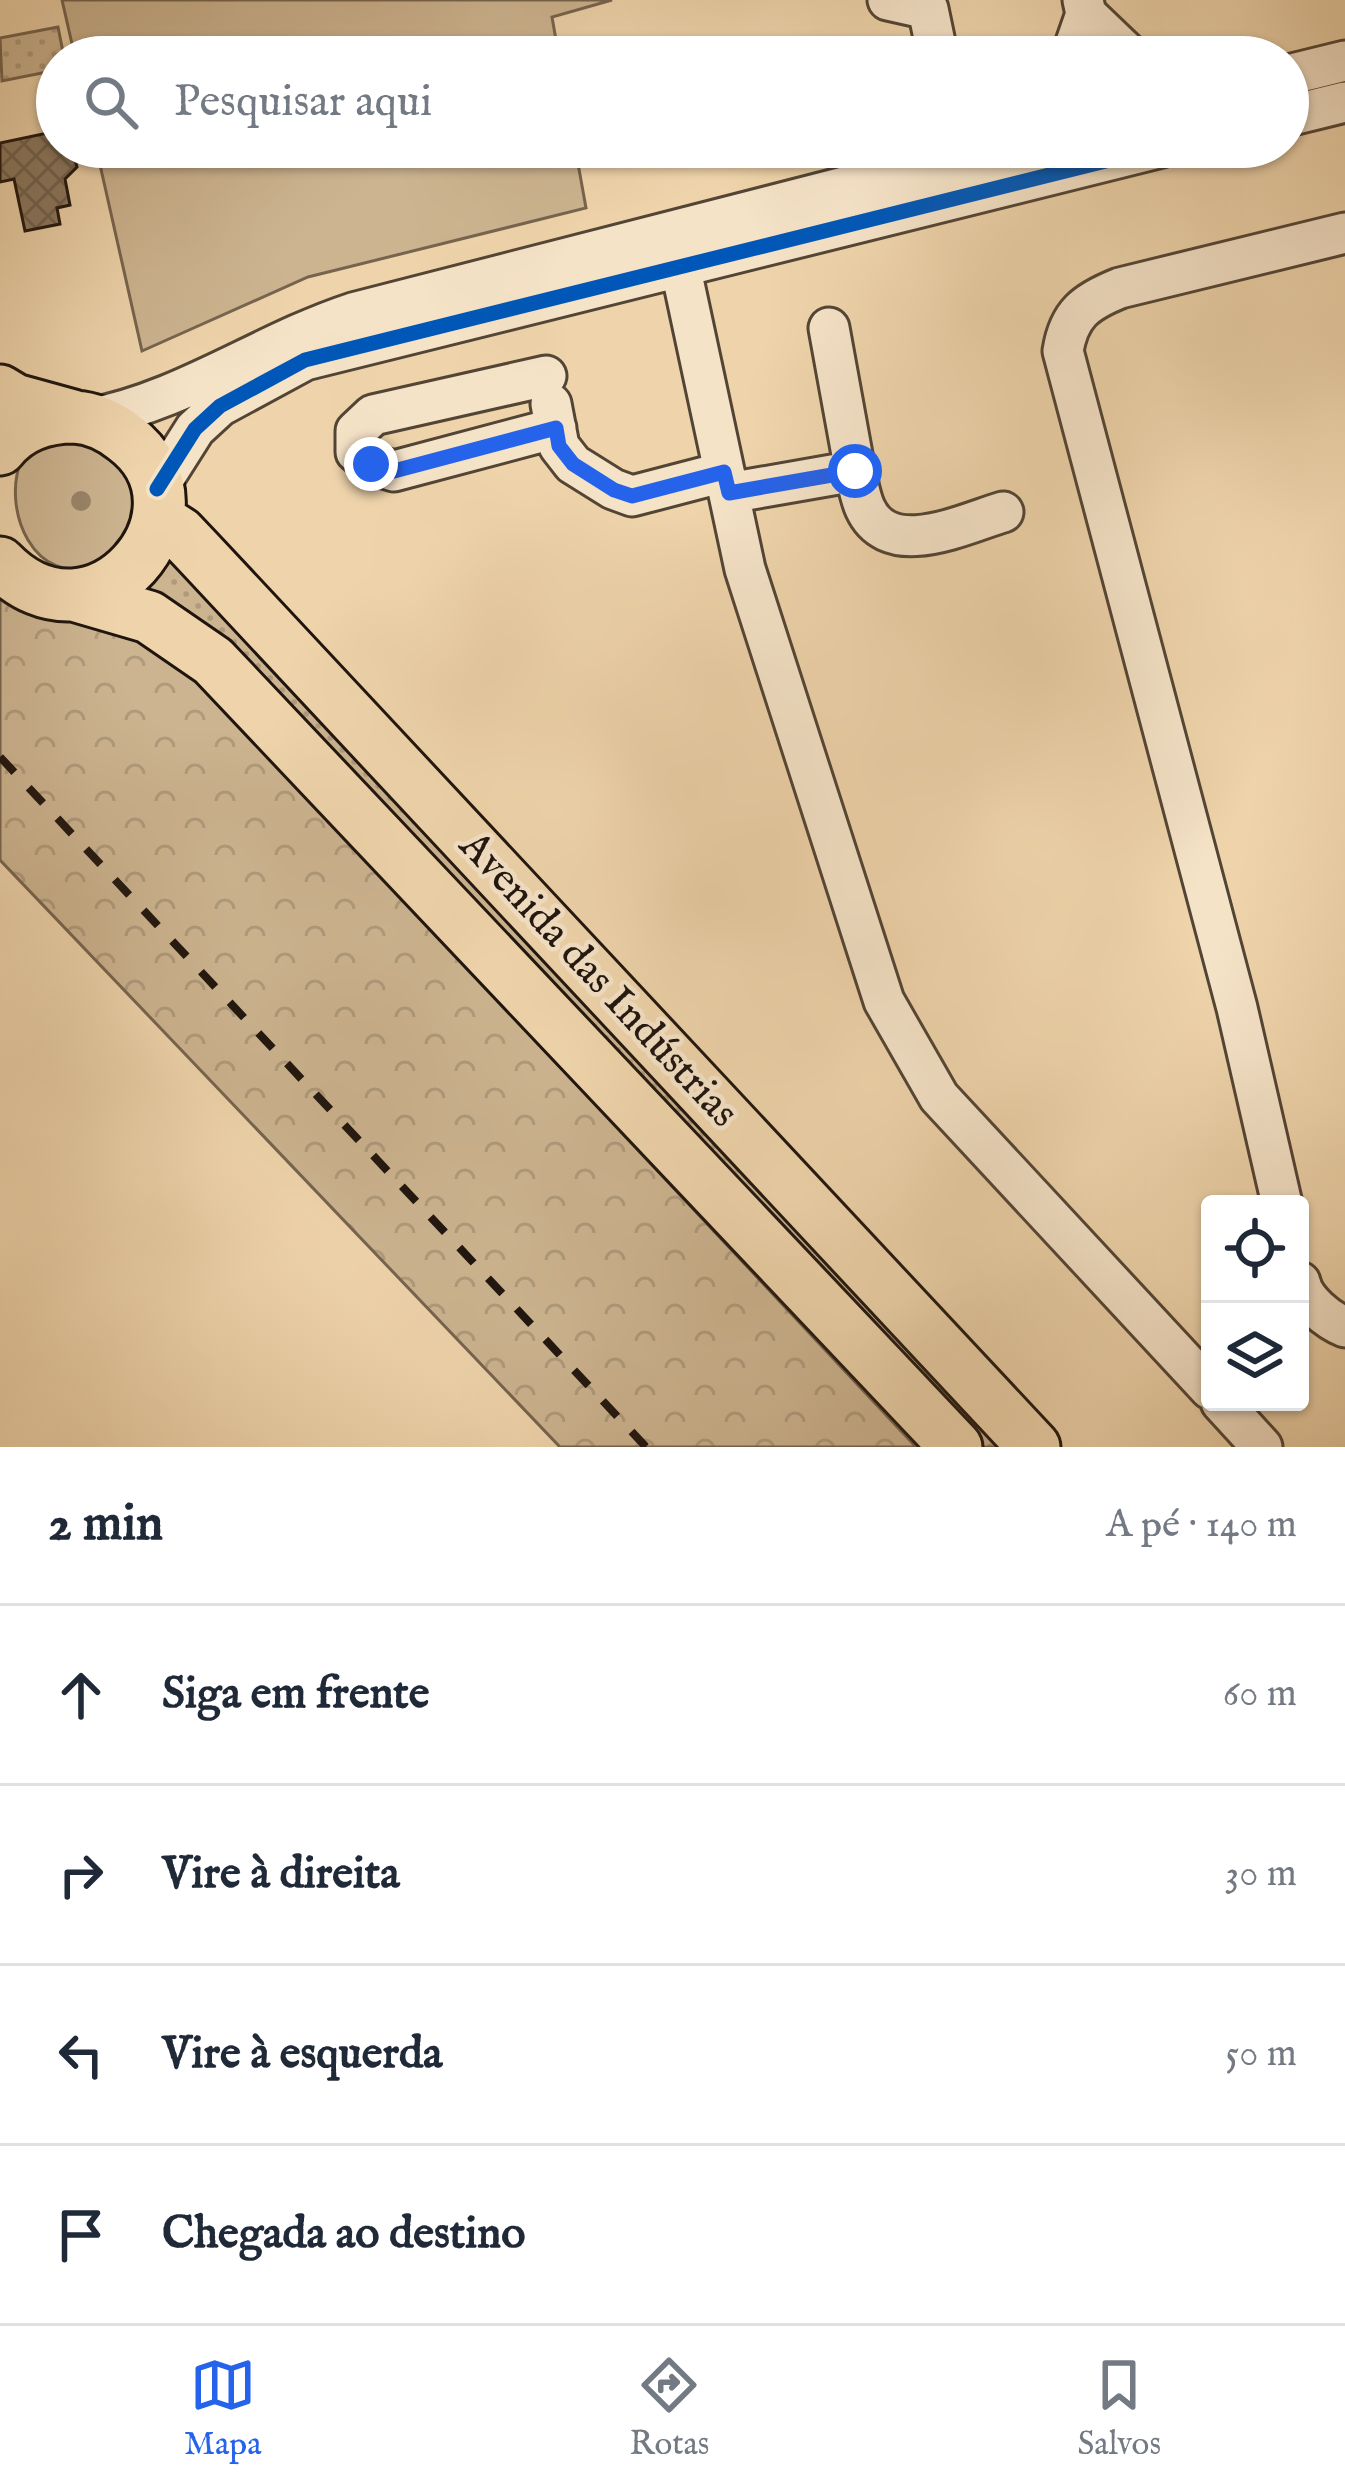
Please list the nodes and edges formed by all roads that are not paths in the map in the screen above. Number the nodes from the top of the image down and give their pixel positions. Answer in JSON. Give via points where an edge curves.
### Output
{"nodes":[{"id":1,"x":888,"y":0,"type":"edge"},
{"id":2,"x":1085,"y":7,"type":"edge"},
{"id":3,"x":934,"y":36,"type":"edge"},
{"id":4,"x":1077,"y":36,"type":"edge"},
{"id":5,"x":1112,"y":36,"type":"edge"},
{"id":6,"x":1345,"y":61,"type":"edge"},
{"id":7,"x":1309,"y":70,"type":"edge"},
{"id":8,"x":1345,"y":102,"type":"edge"},
{"id":9,"x":1309,"y":111,"type":"edge"},
{"id":10,"x":956,"y":168,"type":"edge"},
{"id":11,"x":957,"y":168,"type":"edge"},
{"id":12,"x":1345,"y":233,"type":"edge"},
{"id":13,"x":617,"y":263,"type":"junction"},
{"id":14,"x":680,"y":265,"type":"junction"},
{"id":15,"x":829,"y":328,"type":"dead end"},
{"id":16,"x":0,"y":391,"type":"edge"},
{"id":17,"x":84,"y":418,"type":"junction"},
{"id":18,"x":556,"y":428,"type":"junction"},
{"id":19,"x":0,"y":449,"type":"edge"},
{"id":20,"x":855,"y":471,"type":"junction"},
{"id":21,"x":727,"y":483,"type":"junction"},
{"id":22,"x":157,"y":504,"type":"junction"},
{"id":23,"x":1003,"y":512,"type":"dead end"},
{"id":24,"x":0,"y":563,"type":"edge"},
{"id":25,"x":77,"y":596,"type":"junction"},
{"id":26,"x":1280,"y":1195,"type":"edge"},
{"id":27,"x":1309,"y":1299,"type":"edge"},
{"id":28,"x":1345,"y":1327,"type":"edge"},
{"id":29,"x":1201,"y":1379,"type":"edge"},
{"id":30,"x":1230,"y":1411,"type":"edge"},
{"id":31,"x":956,"y":1447,"type":"edge"},
{"id":32,"x":1034,"y":1447,"type":"edge"},
{"id":33,"x":1262,"y":1447,"type":"edge"}],
"edges":[{"from":1,"to":3,"type":"street","via":[[928,8]]},
{"from":2,"to":4,"type":"street"},
{"from":2,"to":5,"type":"street"},
{"from":6,"to":7,"type":"street"},
{"from":8,"to":9,"type":"street"},
{"from":10,"to":13,"type":"street"},
{"from":11,"to":14,"type":"street"},
{"from":12,"to":26,"type":"street","via":[[1096,297],[1078,308],[1063,351]]},
{"from":13,"to":14,"type":"street"},
{"from":13,"to":17,"type":"street","via":[[353,313],[152,403]]},
{"from":13,"to":22,"type":"street","via":[[305,360],[220,406],[195,430]]},
{"from":14,"to":21,"type":"street"},
{"from":15,"to":20,"type":"street"},
{"from":16,"to":17,"type":"main road","name":"Avenida das Indústrias"},
{"from":17,"to":19,"type":"main road","via":[[27,427]]},
{"from":17,"to":22,"type":"main road","name":"Avenida das Indústrias","via":[[133,444],[148,465]]},
{"from":18,"to":18,"type":"street","via":[[394,471],[356,452],[356,431],[373,415],[545,369]]},
{"from":18,"to":21,"type":"street","via":[[573,464],[632,496]]},
{"from":20,"to":21,"type":"street"},
{"from":20,"to":23,"type":"street","via":[[877,525],[914,538]]},
{"from":21,"to":29,"type":"street","via":[[745,568],[884,1001],[939,1096]]},
{"from":22,"to":25,"type":"main road","via":[[149,547],[131,571]]},
{"from":22,"to":32,"type":"main road","name":"Avenida das Indústrias"},
{"from":24,"to":25,"type":"main road","name":"Avenida das Indústrias","via":[[23,584]]},
{"from":25,"to":31,"type":"main road","name":"Avenida das Indústrias","via":[[149,616],[214,661]]},
{"from":27,"to":28,"type":"street"},
{"from":30,"to":33,"type":"street"}]}
